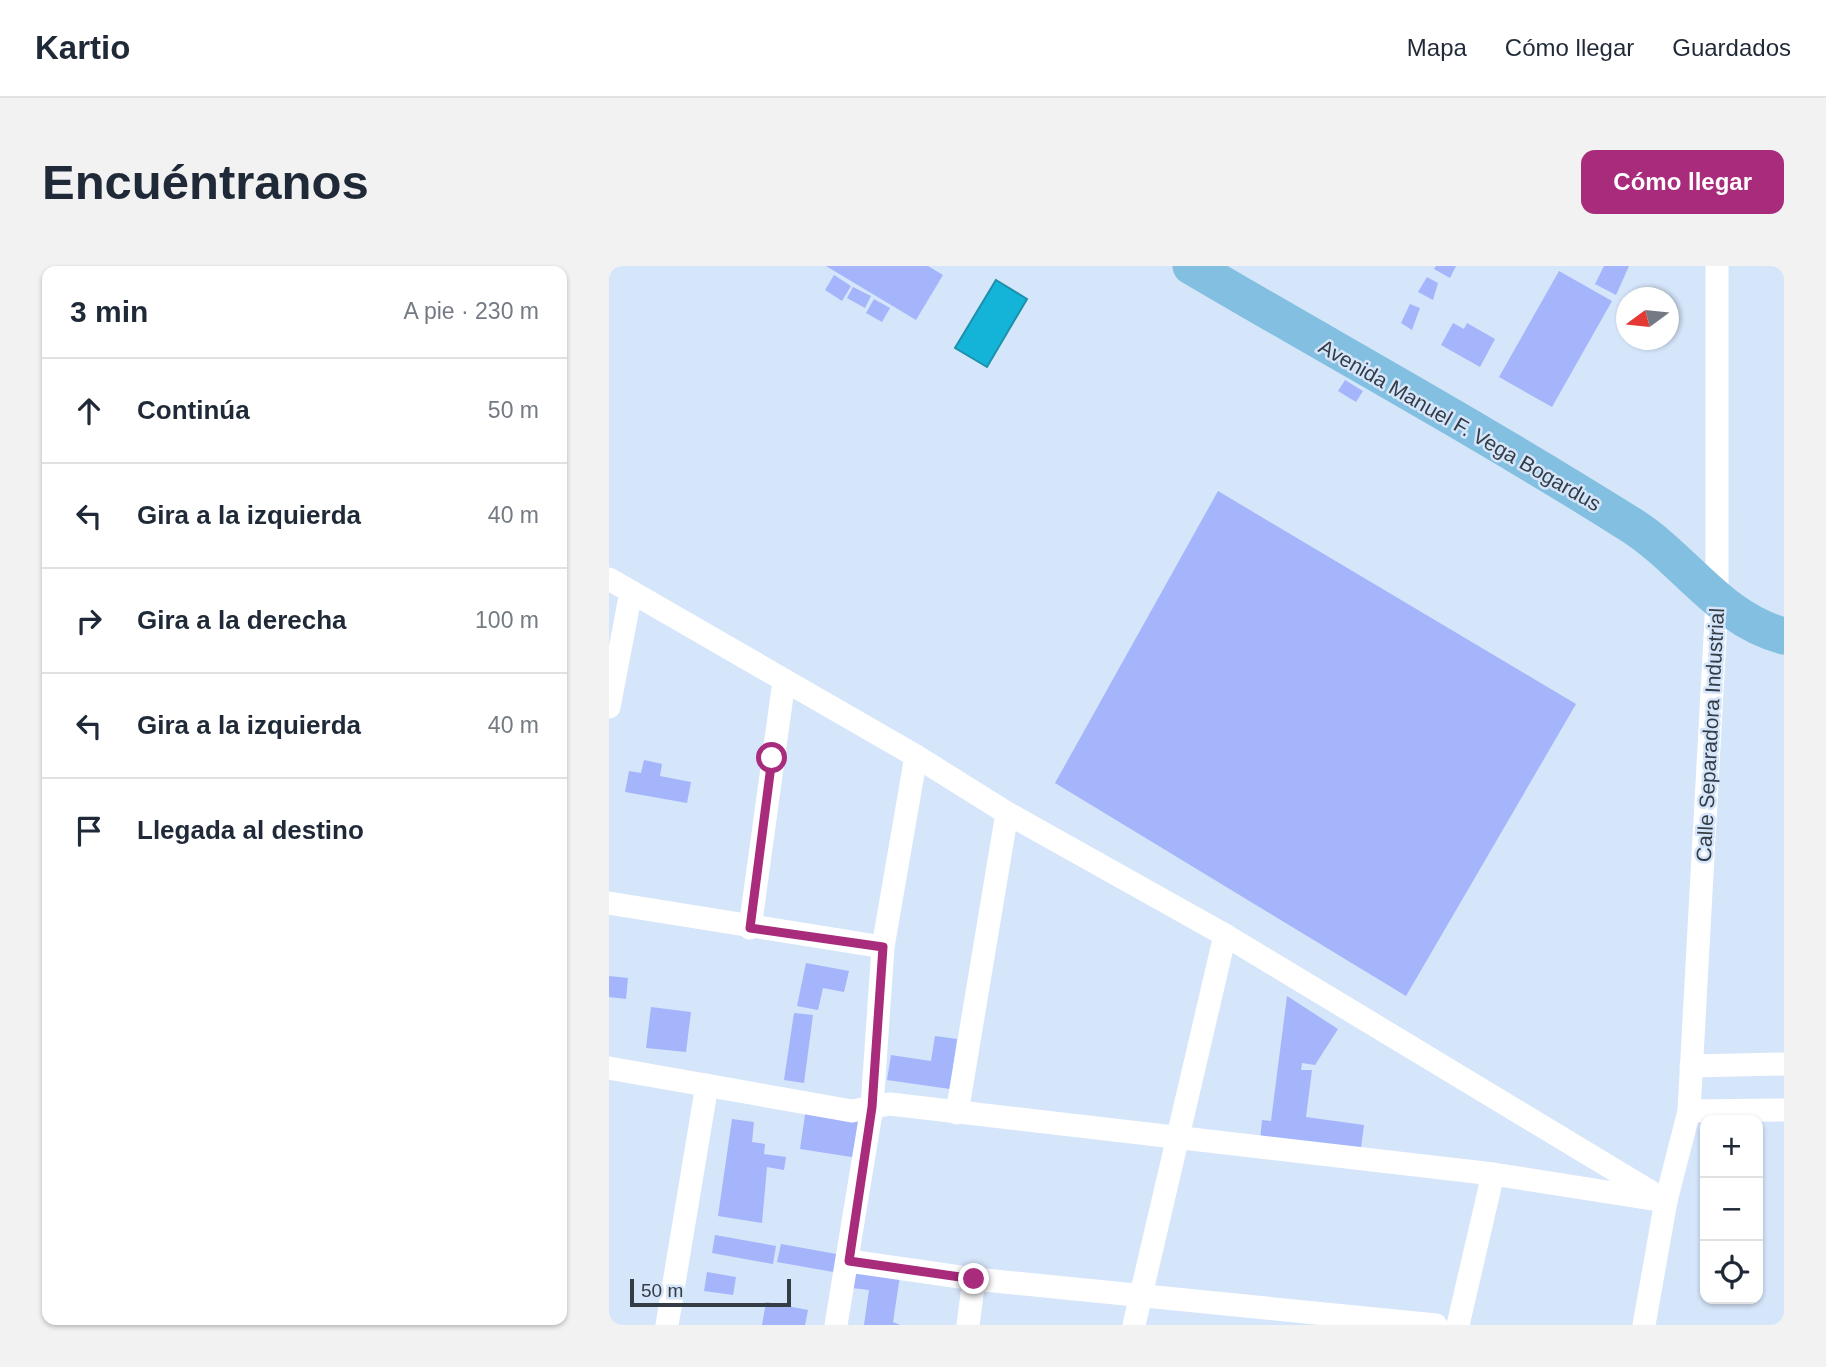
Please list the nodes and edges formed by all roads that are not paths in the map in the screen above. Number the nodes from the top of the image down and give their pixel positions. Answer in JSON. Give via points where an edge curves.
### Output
{"nodes":[{"id":1,"x":1191,"y":266,"type":"edge"},
{"id":2,"x":1717,"y":266,"type":"edge"},
{"id":3,"x":609,"y":579,"type":"edge"},
{"id":4,"x":631,"y":592,"type":"junction"},
{"id":5,"x":1717,"y":601,"type":"junction"},
{"id":6,"x":1784,"y":636,"type":"edge"},
{"id":7,"x":784,"y":681,"type":"junction"},
{"id":8,"x":609,"y":707,"type":"edge"},
{"id":9,"x":916,"y":755,"type":"junction"},
{"id":10,"x":1007,"y":813,"type":"junction"},
{"id":11,"x":609,"y":903,"type":"edge"},
{"id":12,"x":750,"y":928,"type":"junction"},
{"id":13,"x":1225,"y":935,"type":"junction"},
{"id":14,"x":883,"y":947,"type":"junction"},
{"id":15,"x":1784,"y":1064,"type":"edge"},
{"id":16,"x":1691,"y":1066,"type":"junction"},
{"id":17,"x":609,"y":1068,"type":"edge"},
{"id":18,"x":708,"y":1085,"type":"junction"},
{"id":19,"x":872,"y":1107,"type":"junction"},
{"id":20,"x":1784,"y":1110,"type":"edge"},
{"id":21,"x":1689,"y":1111,"type":"junction"},
{"id":22,"x":957,"y":1113,"type":"junction"},
{"id":23,"x":1177,"y":1136,"type":"junction"},
{"id":24,"x":1493,"y":1174,"type":"junction"},
{"id":25,"x":1666,"y":1201,"type":"junction"},
{"id":26,"x":849,"y":1261,"type":"junction"},
{"id":27,"x":974,"y":1279,"type":"junction"},
{"id":28,"x":1140,"y":1295,"type":"junction"},
{"id":29,"x":667,"y":1325,"type":"edge"},
{"id":30,"x":836,"y":1325,"type":"edge"},
{"id":31,"x":968,"y":1325,"type":"edge"},
{"id":32,"x":1134,"y":1325,"type":"edge"},
{"id":33,"x":1436,"y":1325,"type":"edge"},
{"id":34,"x":1458,"y":1325,"type":"edge"},
{"id":35,"x":1644,"y":1325,"type":"edge"}],
"edges":[{"from":1,"to":5,"type":"main road","name":"Avenida Manuel F. Vega Bogardus","via":[[1634,527]]},
{"from":2,"to":5,"type":"street","name":"Calle Separadora Industrial"},
{"from":3,"to":4,"type":"street"},
{"from":4,"to":7,"type":"street"},
{"from":4,"to":8,"type":"street"},
{"from":5,"to":6,"type":"main road","name":"Avenida Manuel F. Vega Bogardus","via":[[1761,630]]},
{"from":5,"to":16,"type":"street","name":"Calle Separadora Industrial"},
{"from":7,"to":9,"type":"street"},
{"from":7,"to":12,"type":"street"},
{"from":9,"to":10,"type":"street"},
{"from":9,"to":14,"type":"street"},
{"from":10,"to":13,"type":"street"},
{"from":10,"to":22,"type":"street"},
{"from":11,"to":12,"type":"street"},
{"from":12,"to":14,"type":"street"},
{"from":13,"to":23,"type":"street"},
{"from":13,"to":25,"type":"street"},
{"from":14,"to":19,"type":"street"},
{"from":15,"to":16,"type":"street"},
{"from":16,"to":21,"type":"street","name":"Calle Separadora Industrial"},
{"from":17,"to":18,"type":"street"},
{"from":18,"to":19,"type":"street","via":[[852,1111]]},
{"from":18,"to":29,"type":"street"},
{"from":19,"to":22,"type":"street","via":[[890,1104]]},
{"from":19,"to":26,"type":"street"},
{"from":20,"to":21,"type":"street"},
{"from":21,"to":25,"type":"street","name":"Calle Separadora Industrial"},
{"from":22,"to":23,"type":"street"},
{"from":23,"to":24,"type":"street"},
{"from":23,"to":28,"type":"street"},
{"from":24,"to":25,"type":"street"},
{"from":24,"to":34,"type":"street"},
{"from":25,"to":35,"type":"street","name":"Calle Separadora Industrial"},
{"from":26,"to":27,"type":"street"},
{"from":26,"to":30,"type":"street"},
{"from":27,"to":28,"type":"street"},
{"from":27,"to":31,"type":"street"},
{"from":28,"to":32,"type":"street"},
{"from":28,"to":33,"type":"street"}]}
